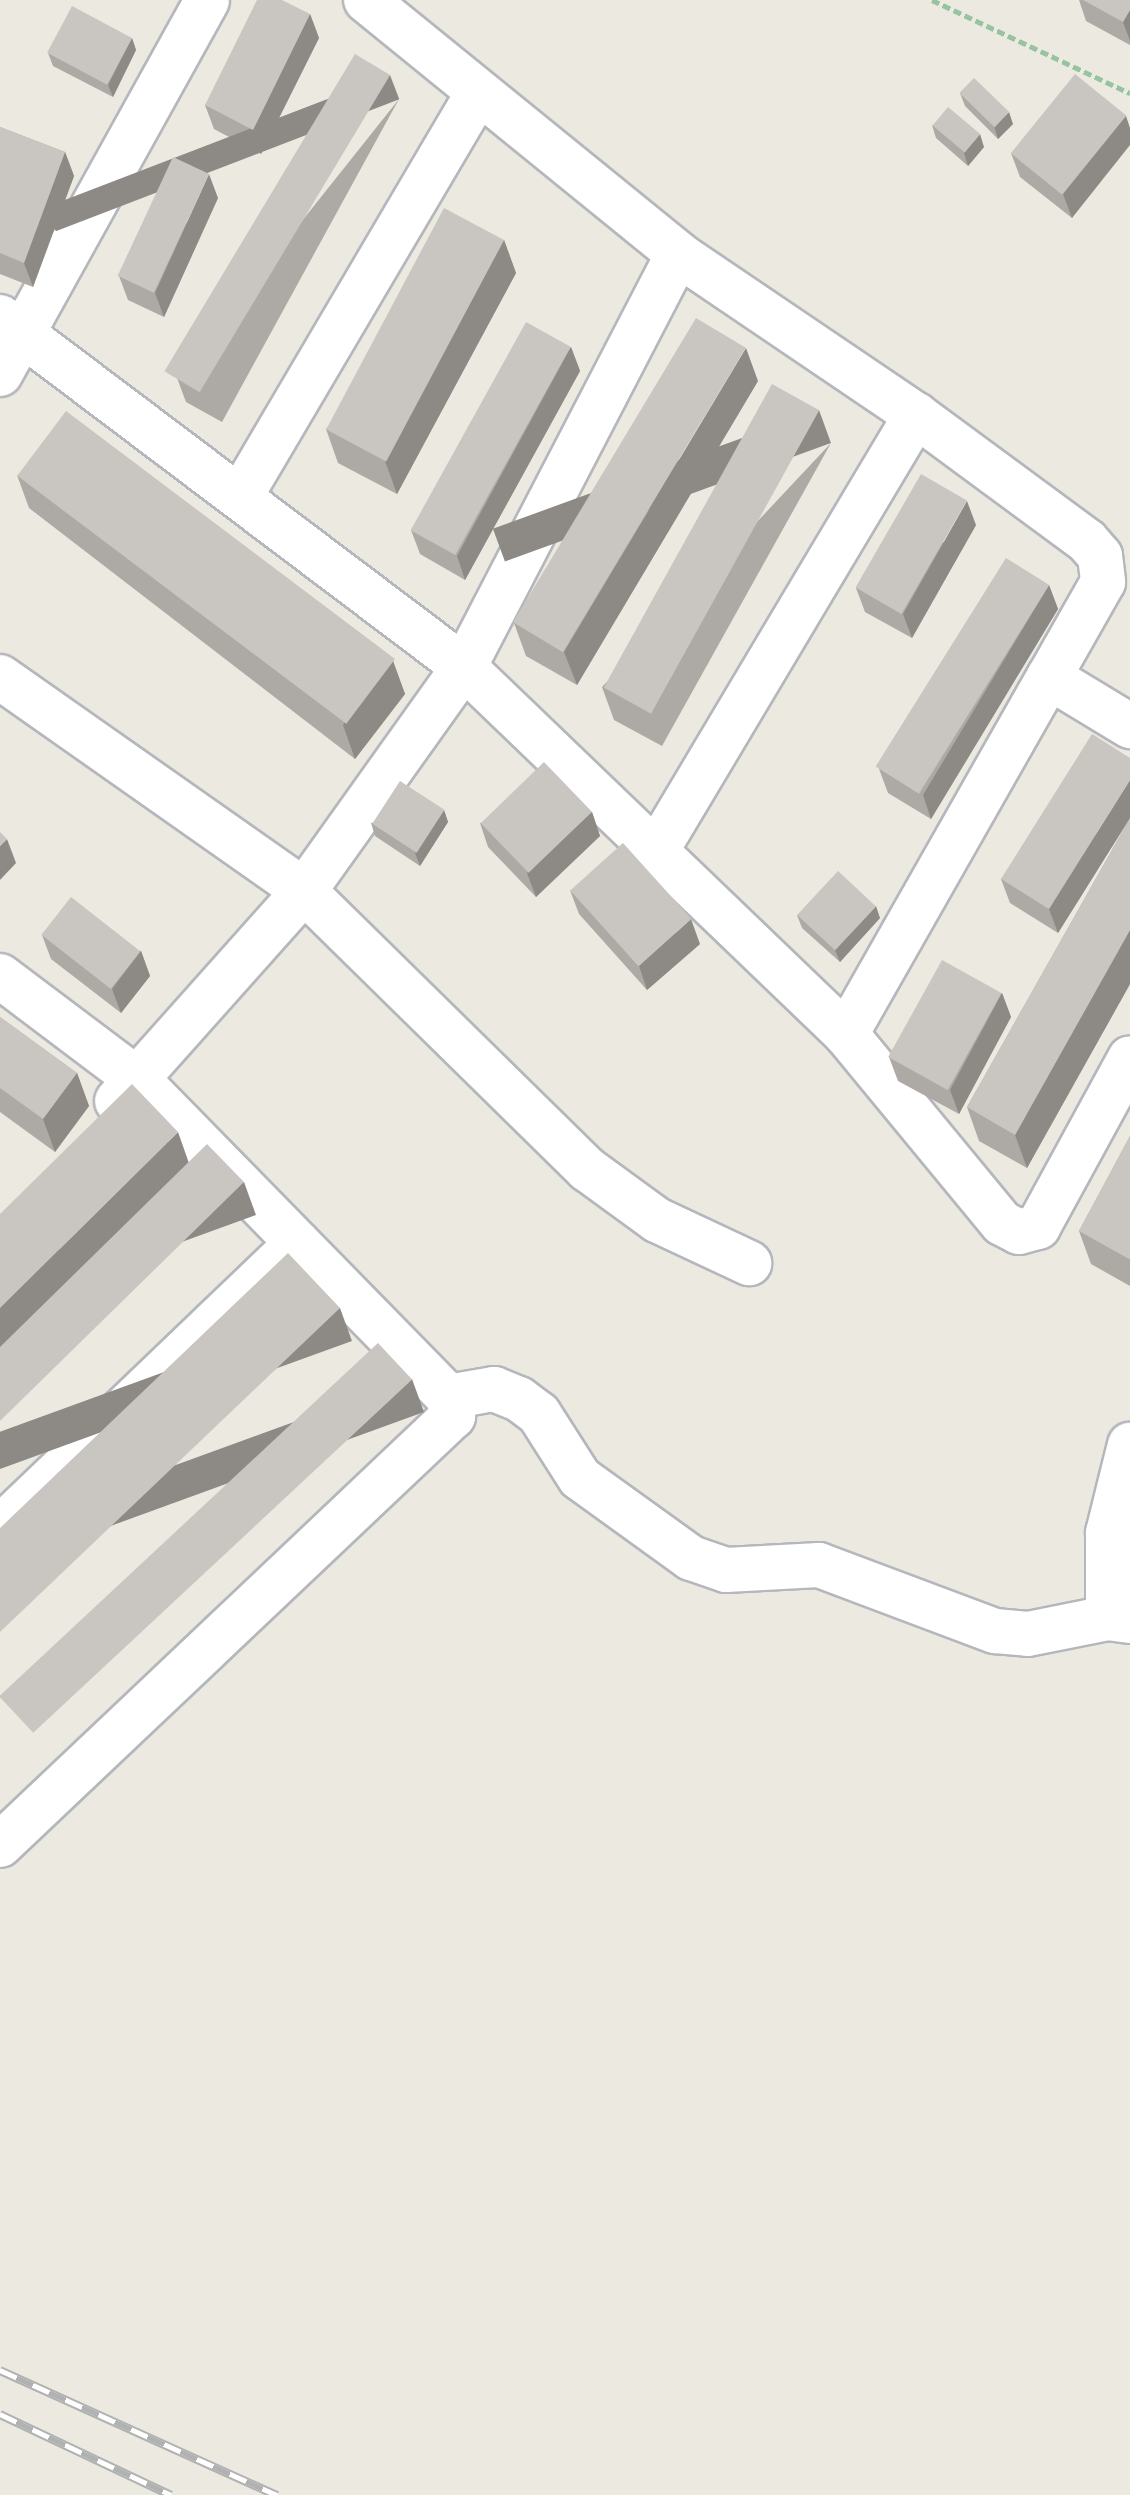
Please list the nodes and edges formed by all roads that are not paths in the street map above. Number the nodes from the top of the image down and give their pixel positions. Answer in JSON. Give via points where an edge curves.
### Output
{"nodes":[{"id":1,"x":207,"y":0,"type":"edge"},
{"id":2,"x":366,"y":0,"type":"edge"},
{"id":3,"x":477,"y":94,"type":"junction"},
{"id":4,"x":678,"y":254,"type":"junction"},
{"id":5,"x":13,"y":325,"type":"edge"},
{"id":6,"x":0,"y":374,"type":"edge"},
{"id":7,"x":916,"y":415,"type":"junction"},
{"id":8,"x":240,"y":497,"type":"junction"},
{"id":9,"x":464,"y":667,"type":"junction"},
{"id":10,"x":0,"y":677,"type":"edge"},
{"id":11,"x":1049,"y":677,"type":"junction"},
{"id":12,"x":1130,"y":726,"type":"edge"},
{"id":13,"x":656,"y":851,"type":"junction"},
{"id":14,"x":304,"y":891,"type":"junction"},
{"id":15,"x":0,"y":976,"type":"edge"},
{"id":16,"x":846,"y":1034,"type":"junction"},
{"id":17,"x":1130,"y":1058,"type":"edge"},
{"id":18,"x":138,"y":1080,"type":"junction"},
{"id":19,"x":85,"y":1134,"type":"edge"},
{"id":20,"x":297,"y":1243,"type":"junction"},
{"id":21,"x":749,"y":1263,"type":"dead end"},
{"id":22,"x":448,"y":1397,"type":"junction"},
{"id":23,"x":1130,"y":1445,"type":"edge"},
{"id":24,"x":0,"y":1528,"type":"edge"},
{"id":25,"x":1119,"y":1620,"type":"edge"},
{"id":26,"x":0,"y":1845,"type":"edge"}],
"edges":[{"from":1,"to":5,"type":"street"},
{"from":2,"to":3,"type":"street"},
{"from":3,"to":4,"type":"street"},
{"from":3,"to":8,"type":"street"},
{"from":4,"to":7,"type":"street"},
{"from":4,"to":9,"type":"street"},
{"from":5,"to":6,"type":"street"},
{"from":5,"to":8,"type":"street"},
{"from":7,"to":11,"type":"street","via":[[1100,556],[1103,582]]},
{"from":7,"to":13,"type":"street"},
{"from":8,"to":9,"type":"street"},
{"from":9,"to":13,"type":"street"},
{"from":9,"to":14,"type":"street"},
{"from":10,"to":14,"type":"street"},
{"from":11,"to":12,"type":"street"},
{"from":11,"to":16,"type":"street"},
{"from":13,"to":16,"type":"street"},
{"from":14,"to":18,"type":"street"},
{"from":14,"to":21,"type":"street","via":[[587,1169],[657,1220]]},
{"from":15,"to":18,"type":"street"},
{"from":16,"to":17,"type":"street","via":[[1002,1223],[1019,1232],[1038,1227]]},
{"from":18,"to":19,"type":"street"},
{"from":18,"to":20,"type":"street"},
{"from":20,"to":22,"type":"street"},
{"from":20,"to":24,"type":"street"},
{"from":22,"to":25,"type":"street","via":[[494,1389],[519,1399],[539,1414],[580,1478],[703,1562],[726,1570],[819,1565],[995,1631],[1028,1634]]},
{"from":22,"to":26,"type":"street","via":[[453,1416],[442,1430]]},
{"from":23,"to":25,"type":"street","via":[[1108,1533]]}]}
